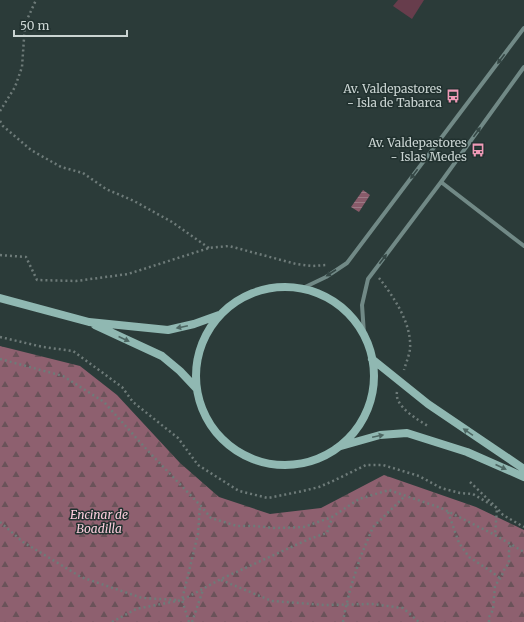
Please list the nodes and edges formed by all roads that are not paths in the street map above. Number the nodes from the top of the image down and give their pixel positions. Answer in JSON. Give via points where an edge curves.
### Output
{"nodes":[{"id":1,"x":524,"y":28,"type":"edge"},
{"id":2,"x":524,"y":67,"type":"edge"},
{"id":3,"x":440,"y":182,"type":"junction"},
{"id":4,"x":524,"y":246,"type":"edge"},
{"id":5,"x":303,"y":288,"type":"junction"},
{"id":6,"x":0,"y":298,"type":"edge"},
{"id":7,"x":219,"y":315,"type":"junction"},
{"id":8,"x":89,"y":322,"type":"junction"},
{"id":9,"x":364,"y":334,"type":"junction"},
{"id":10,"x":372,"y":359,"type":"junction"},
{"id":11,"x":196,"y":388,"type":"junction"},
{"id":12,"x":340,"y":446,"type":"junction"},
{"id":13,"x":524,"y":469,"type":"edge"},
{"id":14,"x":524,"y":477,"type":"edge"}],
"edges":[{"from":1,"to":5,"type":"street","one_way":true,"via":[[347,263]]},
{"from":3,"to":2,"type":"street","one_way":true},
{"from":3,"to":4,"type":"street"},
{"from":9,"to":3,"type":"street","one_way":true,"via":[[362,305],[368,279]]},
{"from":5,"to":7,"type":"street","via":[[280,286],[258,290],[237,300]]},
{"from":5,"to":9,"type":"street","via":[[327,297],[348,313]]},
{"from":6,"to":8,"type":"street"},
{"from":7,"to":8,"type":"street","one_way":true,"via":[[168,330]]},
{"from":7,"to":11,"type":"street","via":[[204,336],[197,362]]},
{"from":8,"to":11,"type":"street","one_way":true,"via":[[162,356]]},
{"from":9,"to":10,"type":"street"},
{"from":10,"to":12,"type":"street","via":[[374,383],[368,407],[357,429]]},
{"from":13,"to":10,"type":"street","one_way":true,"via":[[428,404]]},
{"from":11,"to":12,"type":"street","via":[[204,414],[219,436],[239,453],[264,463],[291,465],[317,459]]},
{"from":12,"to":14,"type":"street","one_way":true,"via":[[380,435],[407,433],[467,452]]}]}
